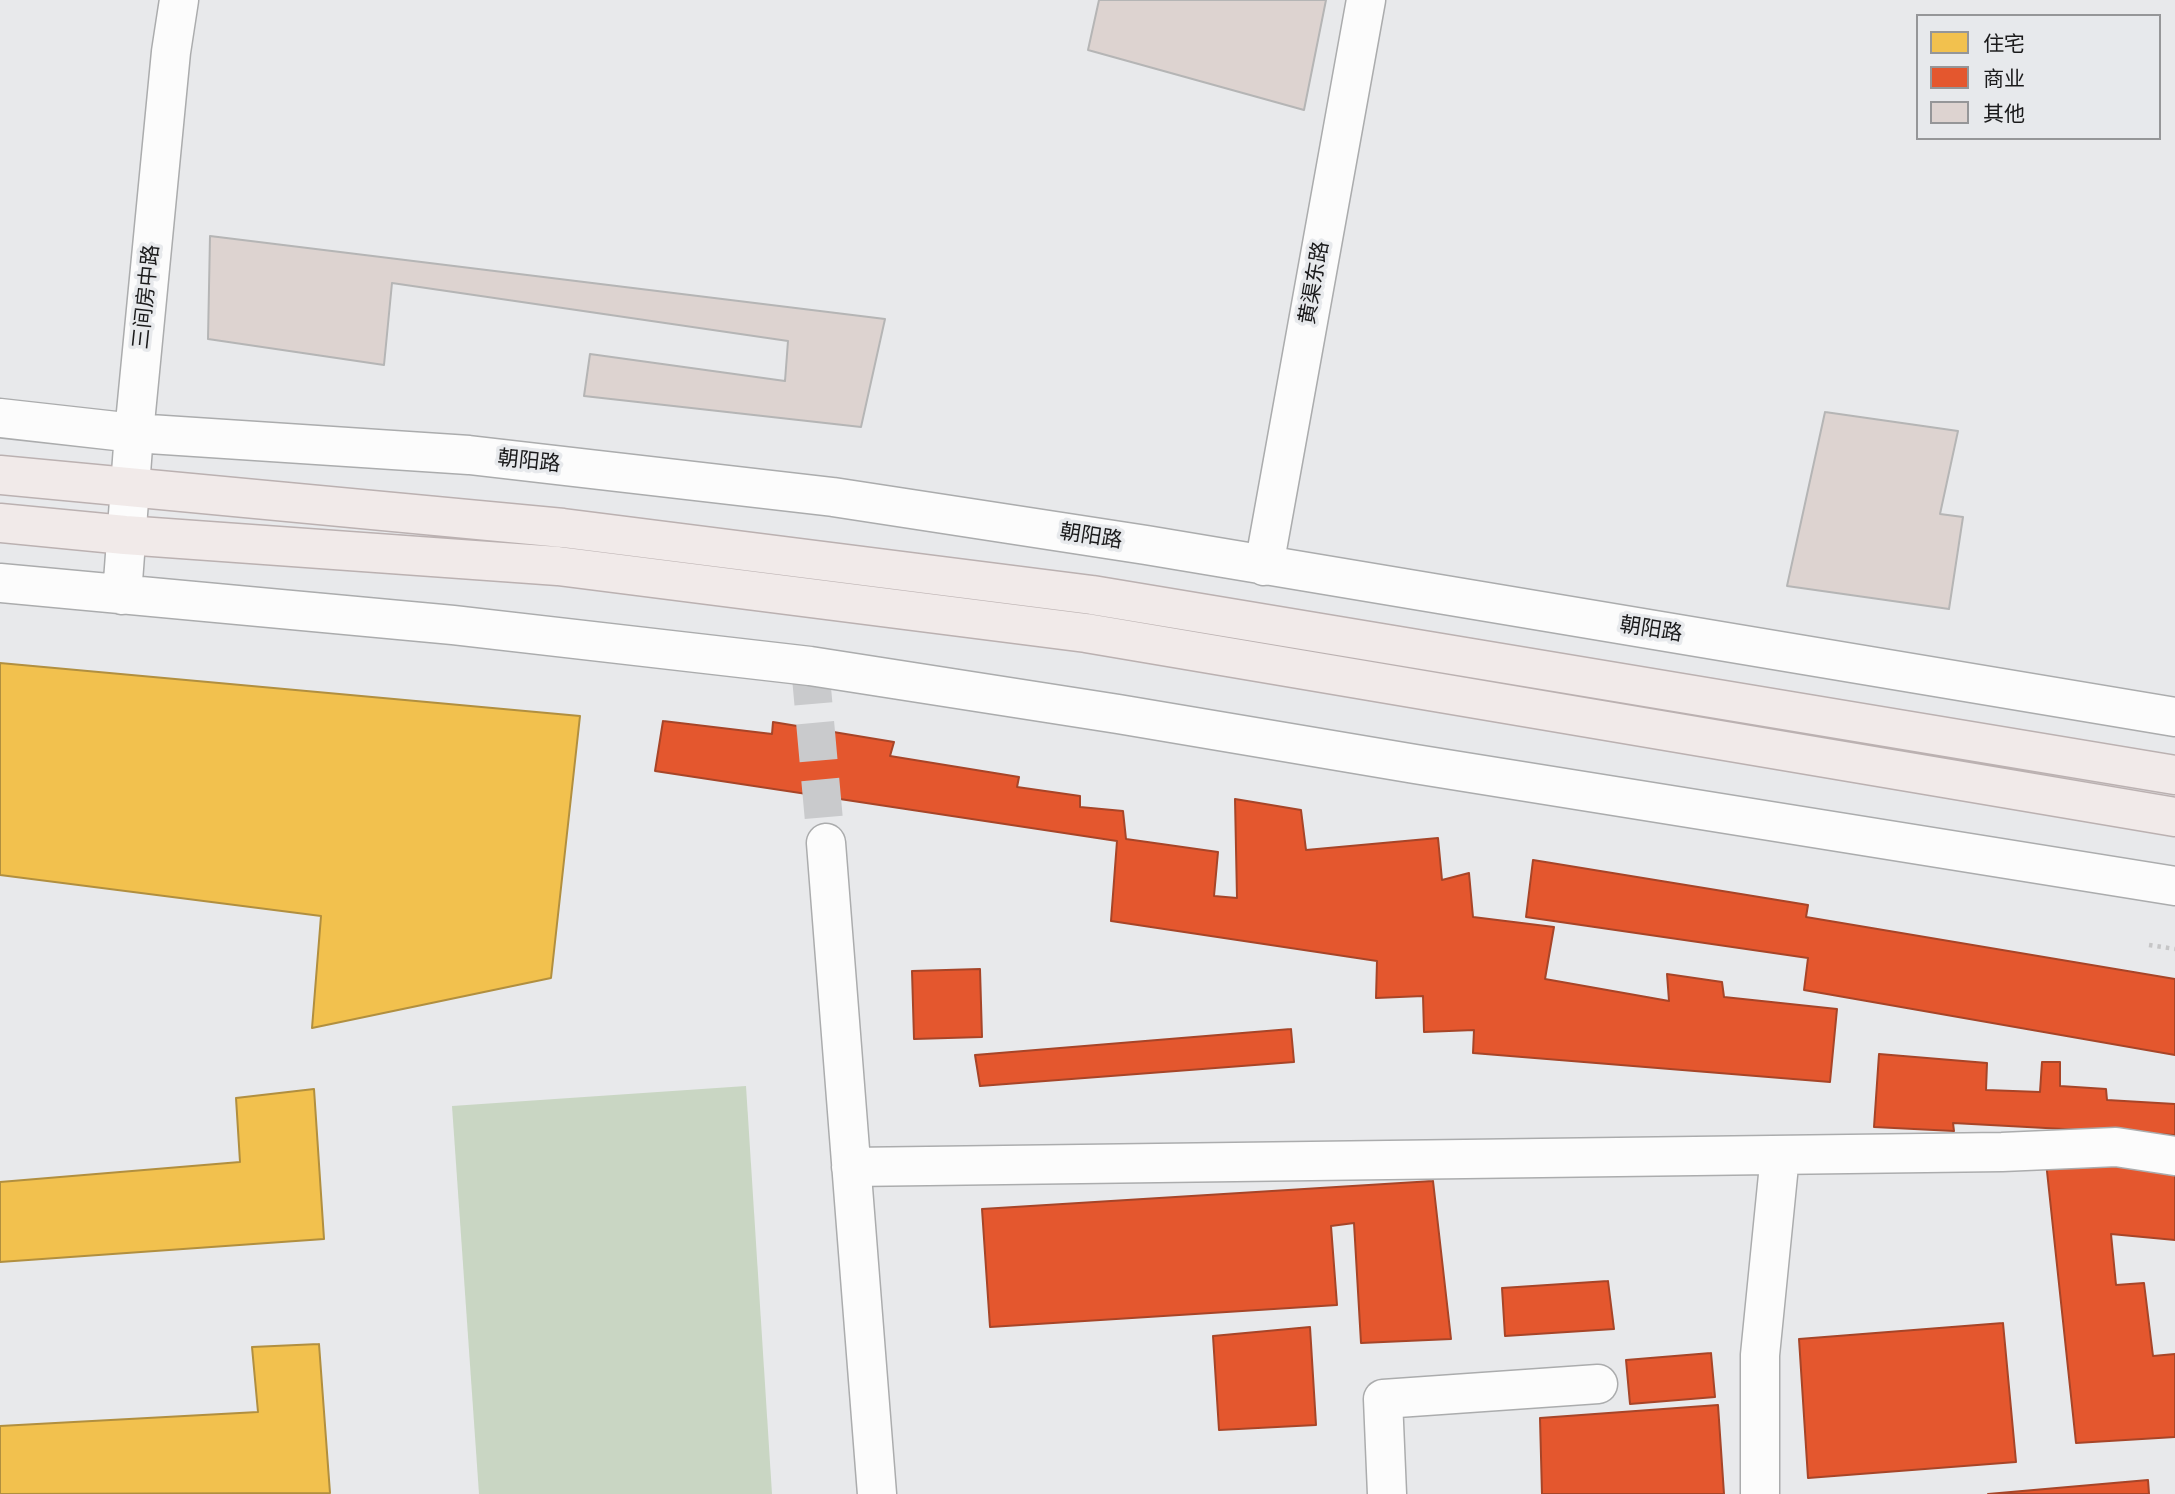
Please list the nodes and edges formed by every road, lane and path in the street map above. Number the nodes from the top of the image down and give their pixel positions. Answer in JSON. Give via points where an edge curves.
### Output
{"nodes":[{"id":1,"x":179,"y":0,"type":"edge"},
{"id":2,"x":1366,"y":0,"type":"edge"},
{"id":3,"x":0,"y":418,"type":"edge"},
{"id":4,"x":134,"y":433,"type":"junction"},
{"id":5,"x":0,"y":475,"type":"edge"},
{"id":6,"x":129,"y":486,"type":"junction"},
{"id":7,"x":0,"y":523,"type":"edge"},
{"id":8,"x":125,"y":535,"type":"junction"},
{"id":9,"x":1264,"y":566,"type":"junction"},
{"id":10,"x":0,"y":583,"type":"edge"},
{"id":11,"x":122,"y":595,"type":"junction"},
{"id":12,"x":2175,"y":717,"type":"edge"},
{"id":13,"x":2175,"y":775,"type":"edge"},
{"id":14,"x":2175,"y":817,"type":"edge"},
{"id":15,"x":825,"y":843,"type":"tunnel mouth"},
{"id":16,"x":2175,"y":886,"type":"edge"},
{"id":17,"x":2148,"y":945,"type":"dead end"},
{"id":18,"x":2175,"y":949,"type":"edge"},
{"id":19,"x":1780,"y":1155,"type":"junction"},
{"id":20,"x":2175,"y":1156,"type":"edge"},
{"id":21,"x":851,"y":1167,"type":"junction"},
{"id":22,"x":1598,"y":1384,"type":"dead end"},
{"id":23,"x":877,"y":1494,"type":"edge"},
{"id":24,"x":1387,"y":1494,"type":"edge"},
{"id":25,"x":1760,"y":1494,"type":"edge"}],
"edges":[{"from":1,"to":4,"type":"street","name":"三间房中路"},
{"from":2,"to":9,"type":"street","name":"黄渠东路"},
{"from":3,"to":4,"type":"street","name":"朝阳路"},
{"from":4,"to":6,"type":"street","name":"三间房中路"},
{"from":4,"to":9,"type":"street","name":"朝阳路","via":[[469,456],[833,497]]},
{"from":5,"to":6,"type":"highway"},
{"from":6,"to":8,"type":"street","name":"三间房中路"},
{"from":6,"to":13,"type":"highway","via":[[563,528],[1092,595]]},
{"from":7,"to":8,"type":"highway"},
{"from":8,"to":11,"type":"street","name":"三间房中路"},
{"from":8,"to":14,"type":"highway","via":[[558,566],[1086,633]]},
{"from":9,"to":12,"type":"street","name":"朝阳路"},
{"from":10,"to":11,"type":"street"},
{"from":11,"to":16,"type":"street","via":[[453,625],[810,666]]},
{"from":15,"to":21,"type":"street"},
{"from":17,"to":18,"type":"path"},
{"from":19,"to":20,"type":"street","via":[[2116,1147]]},
{"from":19,"to":21,"type":"street"},
{"from":19,"to":25,"type":"street","via":[[1760,1355]]},
{"from":21,"to":23,"type":"street"},
{"from":22,"to":24,"type":"street","via":[[1383,1399]]}]}
